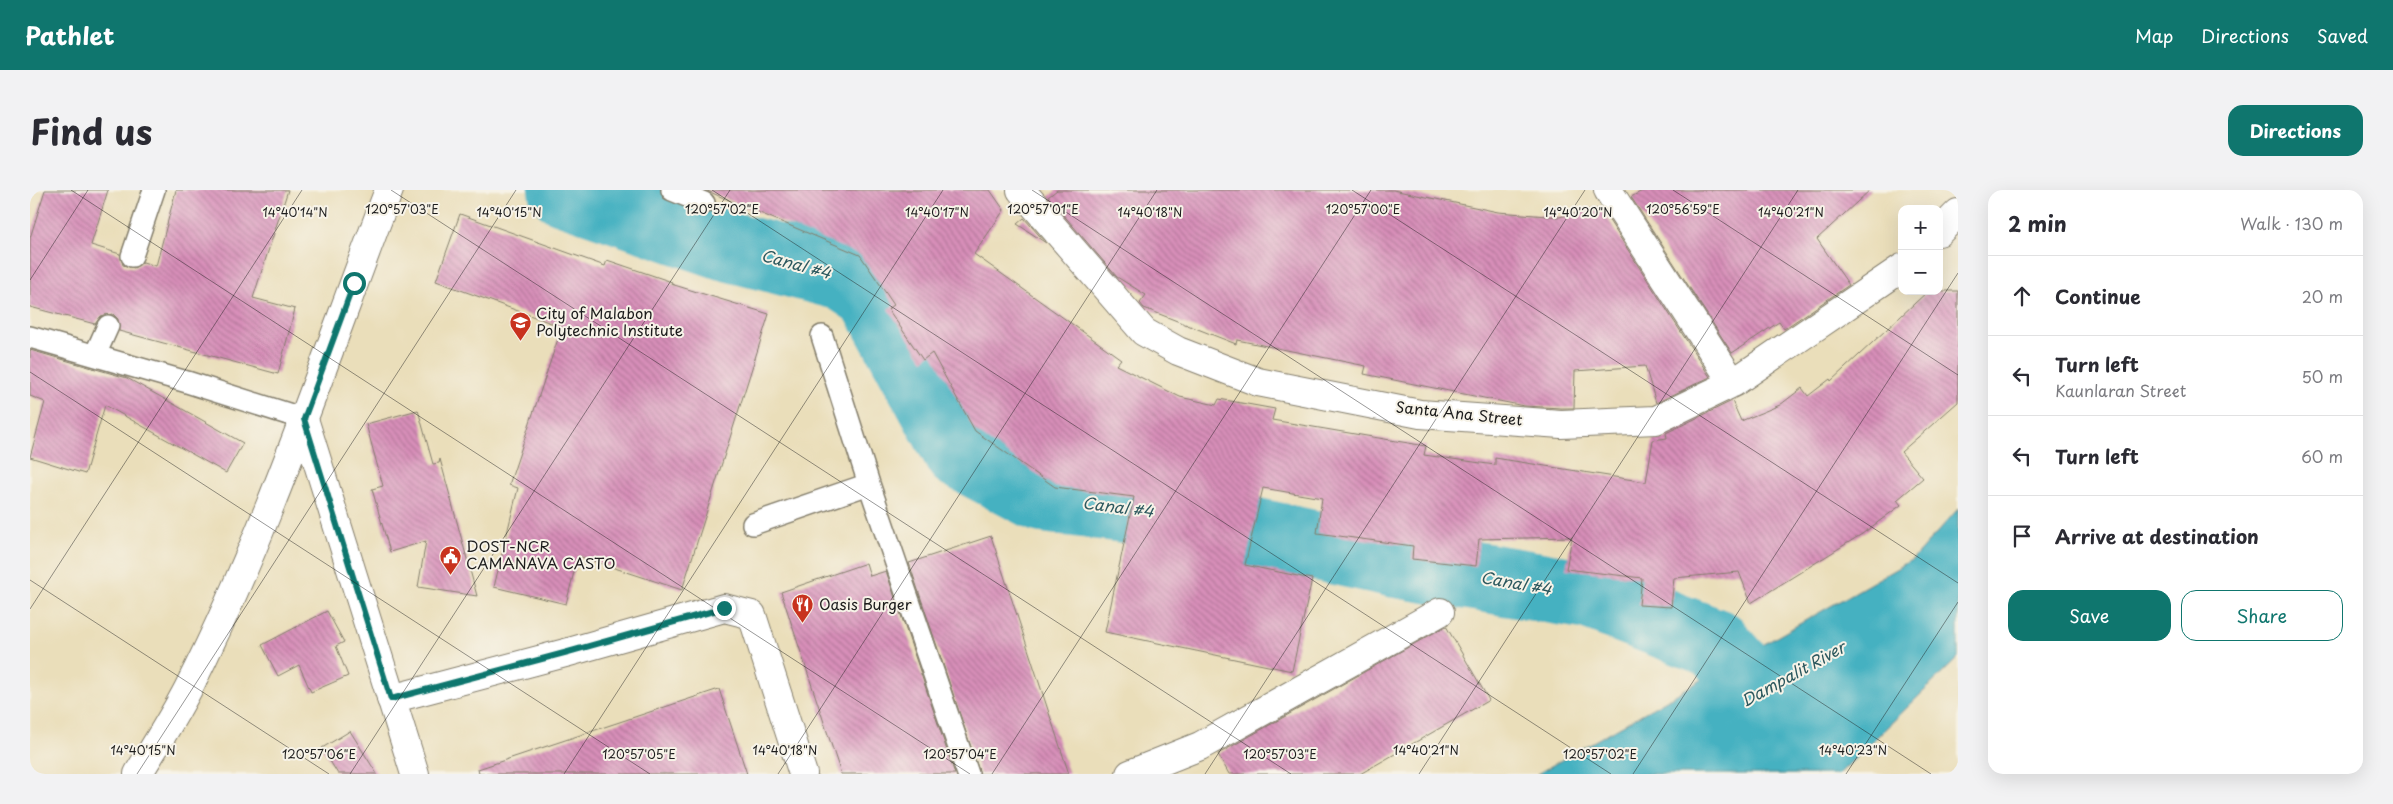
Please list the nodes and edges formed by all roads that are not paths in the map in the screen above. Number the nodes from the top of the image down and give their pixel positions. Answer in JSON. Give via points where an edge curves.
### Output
{"nodes":[{"id":1,"x":154,"y":190,"type":"edge"},
{"id":2,"x":389,"y":190,"type":"edge"},
{"id":3,"x":672,"y":190,"type":"edge"},
{"id":4,"x":1021,"y":190,"type":"edge"},
{"id":5,"x":1608,"y":190,"type":"edge"},
{"id":6,"x":704,"y":203,"type":"dead end"},
{"id":7,"x":1958,"y":213,"type":"edge"},
{"id":8,"x":1943,"y":228,"type":"edge"},
{"id":9,"x":132,"y":256,"type":"dead end"},
{"id":10,"x":1898,"y":271,"type":"edge"},
{"id":11,"x":108,"y":326,"type":"dead end"},
{"id":12,"x":822,"y":336,"type":"dead end"},
{"id":13,"x":30,"y":337,"type":"edge"},
{"id":14,"x":95,"y":354,"type":"junction"},
{"id":15,"x":1733,"y":383,"type":"junction"},
{"id":16,"x":304,"y":419,"type":"junction"},
{"id":17,"x":869,"y":484,"type":"junction"},
{"id":18,"x":753,"y":524,"type":"dead end"},
{"id":19,"x":1440,"y":612,"type":"dead end"},
{"id":20,"x":391,"y":699,"type":"junction"},
{"id":21,"x":138,"y":774,"type":"edge"},
{"id":22,"x":415,"y":774,"type":"edge"},
{"id":23,"x":803,"y":774,"type":"edge"},
{"id":24,"x":968,"y":774,"type":"edge"},
{"id":25,"x":1130,"y":774,"type":"edge"}],
"edges":[{"from":1,"to":9,"type":"lane"},
{"from":2,"to":16,"type":"street"},
{"from":3,"to":6,"type":"lane"},
{"from":4,"to":15,"type":"street","name":"Santa Ana Street","via":[[1144,332],[1178,351],[1258,382],[1420,414],[1561,424],[1656,420]]},
{"from":5,"to":15,"type":"street"},
{"from":7,"to":8,"type":"street"},
{"from":10,"to":15,"type":"street","name":"Santa Ana Street"},
{"from":11,"to":14,"type":"lane"},
{"from":12,"to":17,"type":"lane"},
{"from":13,"to":14,"type":"lane"},
{"from":14,"to":16,"type":"lane"},
{"from":16,"to":20,"type":"street"},
{"from":16,"to":21,"type":"street","via":[[187,690]]},
{"from":17,"to":18,"type":"lane"},
{"from":17,"to":24,"type":"lane"},
{"from":19,"to":25,"type":"street","via":[[1200,746]]},
{"from":20,"to":22,"type":"street"},
{"from":20,"to":23,"type":"street","via":[[724,608],[752,615]]}]}
